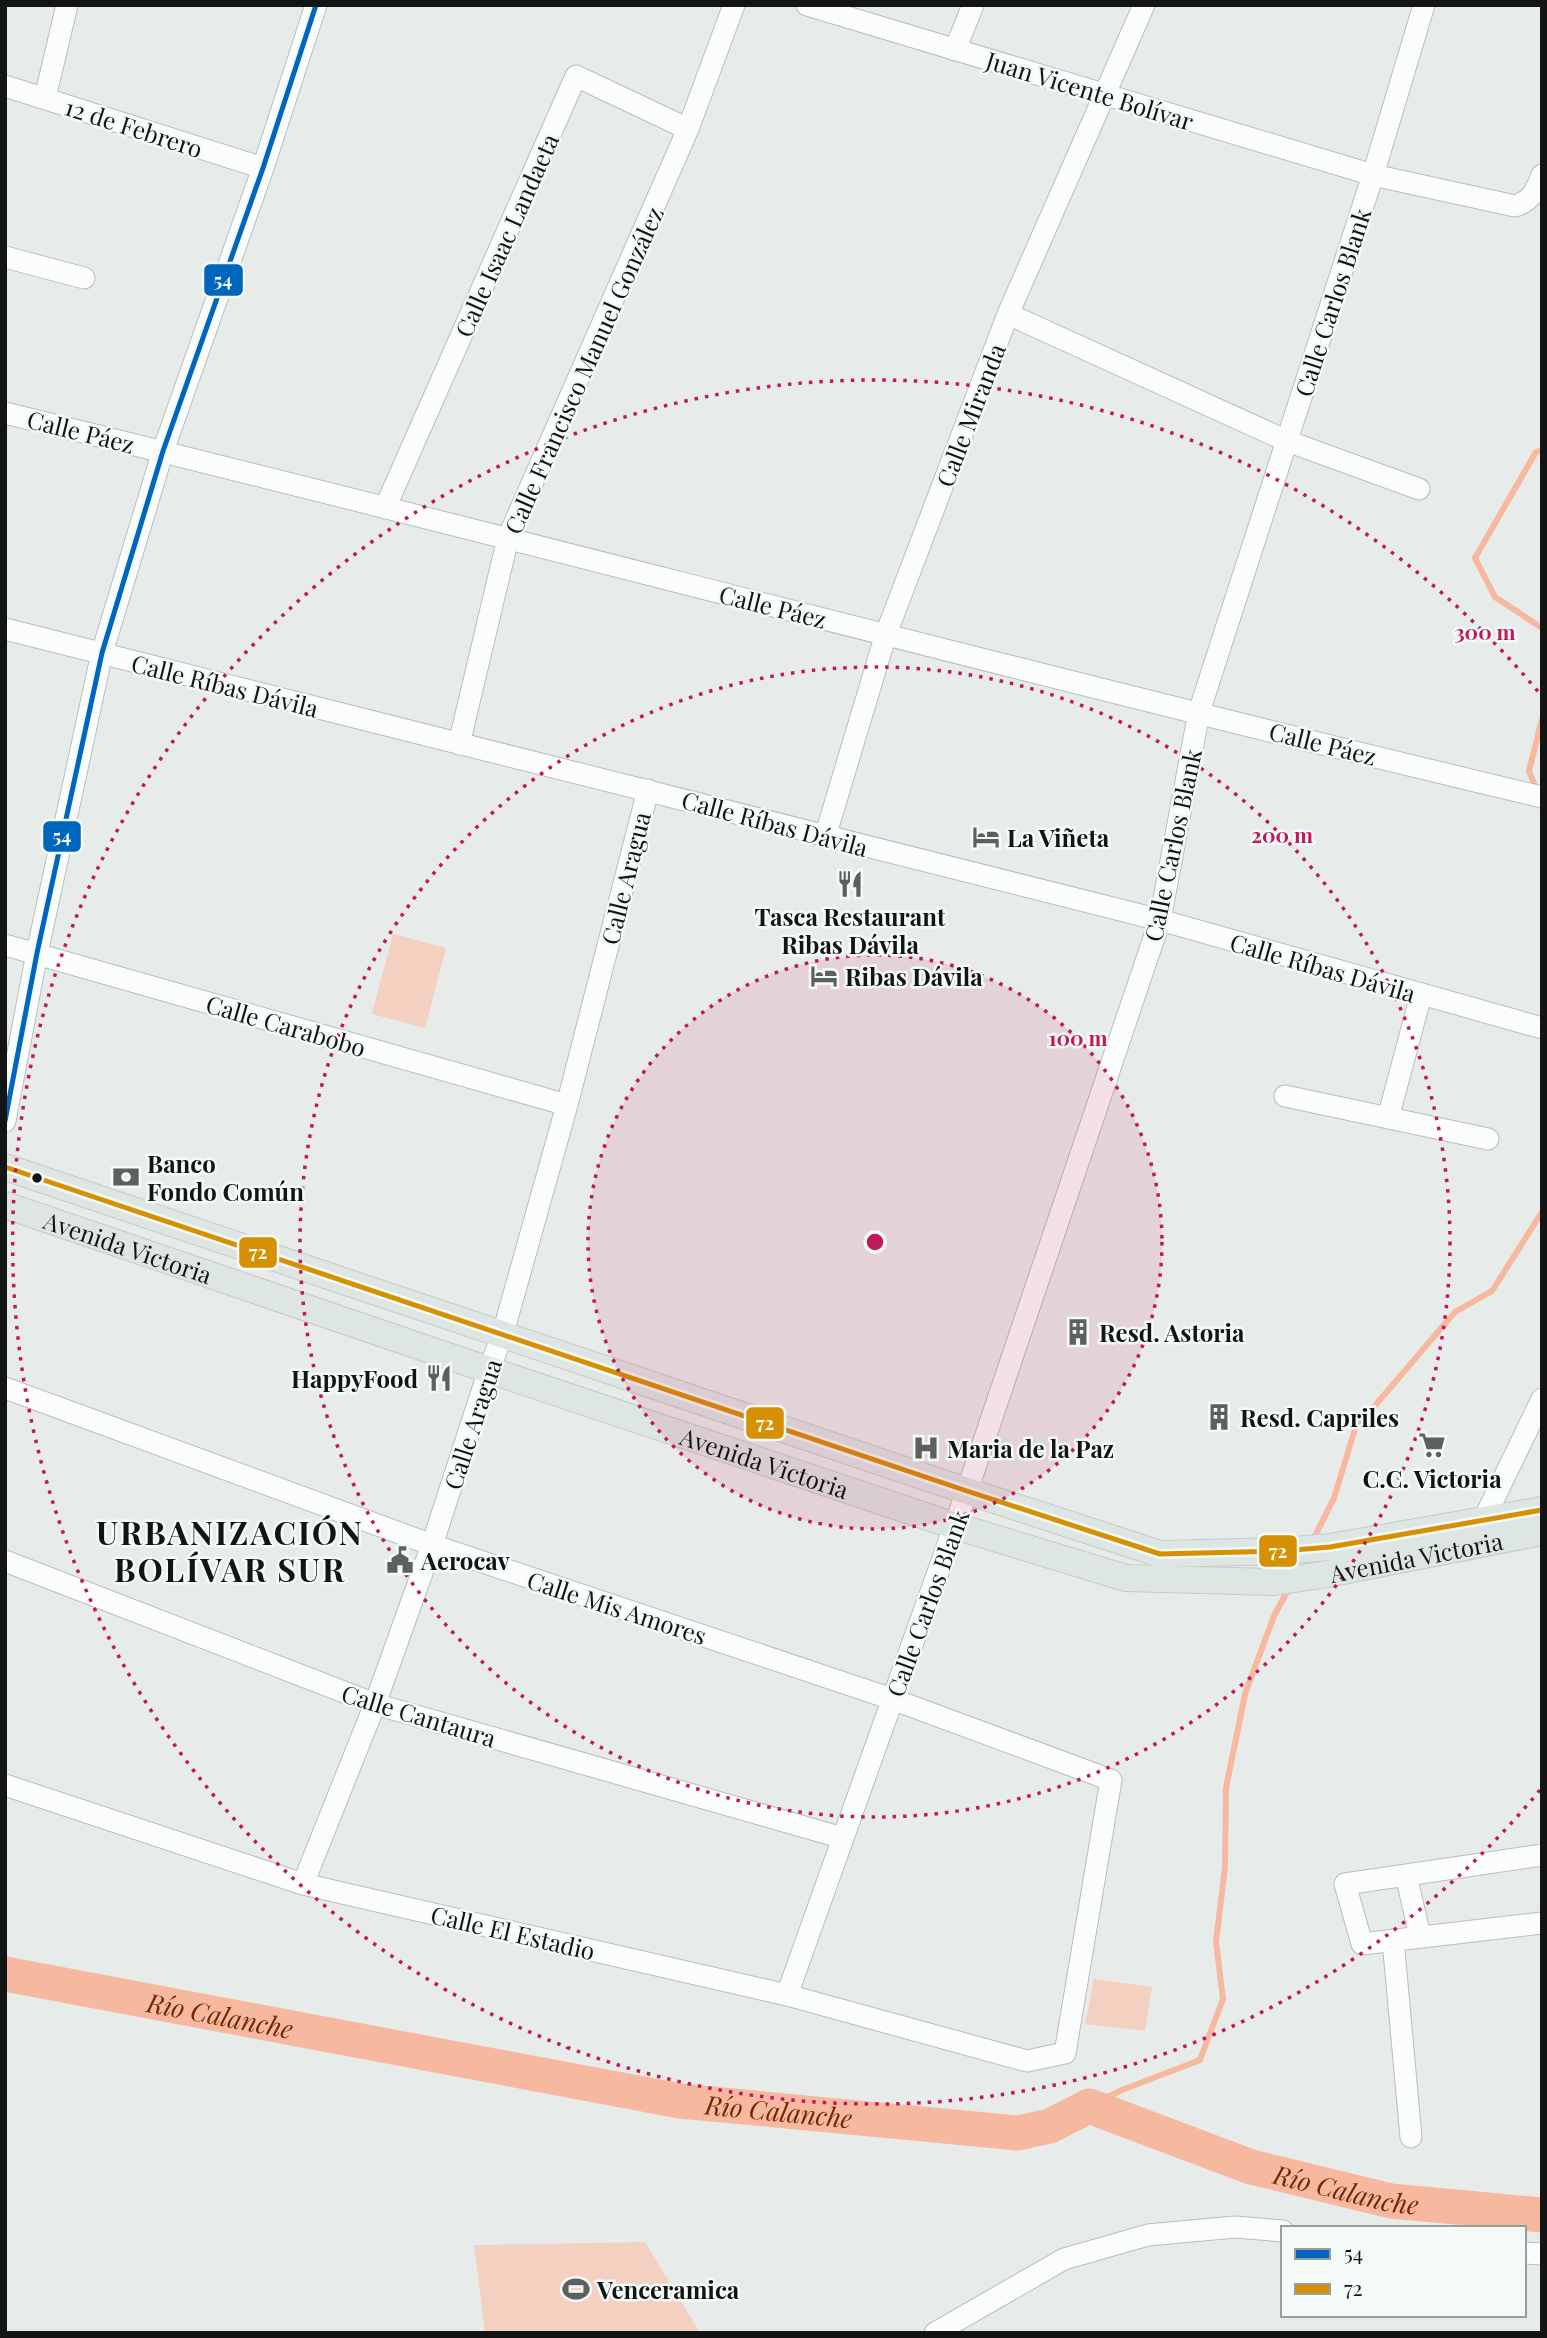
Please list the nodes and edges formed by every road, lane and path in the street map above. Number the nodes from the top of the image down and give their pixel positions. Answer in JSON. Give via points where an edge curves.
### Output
{"nodes":[{"id":1,"x":67,"y":5,"type":"edge"},
{"id":2,"x":316,"y":5,"type":"edge"},
{"id":3,"x":734,"y":5,"type":"edge"},
{"id":4,"x":807,"y":5,"type":"edge"},
{"id":5,"x":973,"y":5,"type":"edge"},
{"id":6,"x":1144,"y":5,"type":"edge"},
{"id":7,"x":1424,"y":5,"type":"edge"},
{"id":8,"x":955,"y":50,"type":"junction"},
{"id":9,"x":5,"y":86,"type":"edge"},
{"id":10,"x":1105,"y":93,"type":"junction"},
{"id":11,"x":44,"y":98,"type":"junction"},
{"id":12,"x":688,"y":129,"type":"junction"},
{"id":13,"x":263,"y":168,"type":"junction"},
{"id":14,"x":1373,"y":175,"type":"junction"},
{"id":15,"x":1542,"y":175,"type":"edge"},
{"id":16,"x":1536,"y":207,"type":"edge"},
{"id":17,"x":5,"y":257,"type":"edge"},
{"id":18,"x":84,"y":278,"type":"dead end"},
{"id":19,"x":1008,"y":314,"type":"junction"},
{"id":20,"x":5,"y":413,"type":"edge"},
{"id":21,"x":1287,"y":441,"type":"junction"},
{"id":22,"x":163,"y":451,"type":"junction"},
{"id":23,"x":1419,"y":489,"type":"dead end"},
{"id":24,"x":385,"y":508,"type":"junction"},
{"id":25,"x":508,"y":538,"type":"junction"},
{"id":26,"x":5,"y":629,"type":"edge"},
{"id":27,"x":886,"y":634,"type":"junction"},
{"id":28,"x":102,"y":653,"type":"junction"},
{"id":29,"x":1199,"y":712,"type":"junction"},
{"id":30,"x":459,"y":744,"type":"junction"},
{"id":31,"x":648,"y":790,"type":"junction"},
{"id":32,"x":1534,"y":795,"type":"edge"},
{"id":33,"x":825,"y":837,"type":"junction"},
{"id":34,"x":1160,"y":920,"type":"junction"},
{"id":35,"x":5,"y":945,"type":"edge"},
{"id":36,"x":37,"y":954,"type":"junction"},
{"id":37,"x":1421,"y":995,"type":"junction"},
{"id":38,"x":1542,"y":1028,"type":"edge"},
{"id":39,"x":1285,"y":1096,"type":"dead end"},
{"id":40,"x":567,"y":1105,"type":"junction"},
{"id":41,"x":1388,"y":1118,"type":"junction"},
{"id":42,"x":5,"y":1121,"type":"edge"},
{"id":43,"x":1488,"y":1139,"type":"dead end"},
{"id":44,"x":5,"y":1167,"type":"edge"},
{"id":45,"x":5,"y":1205,"type":"edge"},
{"id":46,"x":503,"y":1334,"type":"junction"},
{"id":47,"x":489,"y":1370,"type":"junction"},
{"id":48,"x":5,"y":1388,"type":"edge"},
{"id":49,"x":1542,"y":1399,"type":"edge"},
{"id":50,"x":967,"y":1492,"type":"junction"},
{"id":51,"x":1542,"y":1510,"type":"edge"},
{"id":52,"x":1483,"y":1521,"type":"junction"},
{"id":53,"x":955,"y":1525,"type":"junction"},
{"id":54,"x":1542,"y":1532,"type":"edge"},
{"id":55,"x":432,"y":1545,"type":"junction"},
{"id":56,"x":5,"y":1561,"type":"edge"},
{"id":57,"x":892,"y":1699,"type":"junction"},
{"id":58,"x":375,"y":1704,"type":"junction"},
{"id":59,"x":5,"y":1784,"type":"edge"},
{"id":60,"x":843,"y":1838,"type":"junction"},
{"id":61,"x":1542,"y":1855,"type":"edge"},
{"id":62,"x":1406,"y":1875,"type":"junction"},
{"id":63,"x":303,"y":1884,"type":"junction"},
{"id":64,"x":1542,"y":1923,"type":"edge"},
{"id":65,"x":1420,"y":1936,"type":"junction"},
{"id":66,"x":1393,"y":1940,"type":"junction"},
{"id":67,"x":787,"y":1994,"type":"junction"},
{"id":68,"x":1027,"y":2061,"type":"joint"},
{"id":69,"x":1411,"y":2137,"type":"dead end"},
{"id":70,"x":1281,"y":2231,"type":"edge"},
{"id":71,"x":935,"y":2333,"type":"edge"}],
"edges":[{"from":1,"to":11,"type":"street"},
{"from":2,"to":13,"type":"street"},
{"from":3,"to":12,"type":"street","name":"Calle Francisco Manuel González"},
{"from":4,"to":8,"type":"street","name":"Juan Vicente Bolívar"},
{"from":5,"to":8,"type":"street"},
{"from":6,"to":10,"type":"street","name":"Calle Miranda"},
{"from":7,"to":14,"type":"street","name":"Calle Carlos Blank"},
{"from":8,"to":10,"type":"street","name":"Juan Vicente Bolívar"},
{"from":9,"to":11,"type":"street","name":"12 de Febrero"},
{"from":10,"to":14,"type":"street","name":"Juan Vicente Bolívar"},
{"from":10,"to":19,"type":"street","name":"Calle Miranda"},
{"from":11,"to":13,"type":"street","name":"12 de Febrero"},
{"from":12,"to":24,"type":"street","name":"Calle Isaac Landaeta","via":[[576,76]]},
{"from":12,"to":25,"type":"street","name":"Calle Francisco Manuel González"},
{"from":13,"to":22,"type":"street"},
{"from":14,"to":16,"type":"street","name":"Juan Vicente Bolívar","via":[[1505,205]]},
{"from":14,"to":21,"type":"street","name":"Calle Carlos Blank"},
{"from":15,"to":16,"type":"street"},
{"from":17,"to":18,"type":"street"},
{"from":19,"to":21,"type":"street"},
{"from":19,"to":27,"type":"street","name":"Calle Miranda"},
{"from":20,"to":22,"type":"street","name":"Calle Páez"},
{"from":21,"to":23,"type":"street"},
{"from":21,"to":29,"type":"street","name":"Calle Carlos Blank"},
{"from":22,"to":24,"type":"street","name":"Calle Páez"},
{"from":22,"to":28,"type":"street"},
{"from":24,"to":25,"type":"street","name":"Calle Páez"},
{"from":25,"to":27,"type":"street","name":"Calle Páez"},
{"from":25,"to":30,"type":"street","name":"Calle Francisco Manuel González"},
{"from":26,"to":28,"type":"street","name":"Calle Ríbas Dávila"},
{"from":27,"to":29,"type":"street","name":"Calle Páez"},
{"from":27,"to":33,"type":"street","name":"Calle Miranda"},
{"from":28,"to":30,"type":"street","name":"Calle Ríbas Dávila"},
{"from":28,"to":36,"type":"street"},
{"from":29,"to":32,"type":"street","name":"Calle Páez"},
{"from":29,"to":34,"type":"street","name":"Calle Carlos Blank"},
{"from":30,"to":31,"type":"street","name":"Calle Ríbas Dávila"},
{"from":31,"to":33,"type":"street","name":"Calle Ríbas Dávila"},
{"from":31,"to":40,"type":"street","name":"Calle Aragua"},
{"from":33,"to":34,"type":"street","name":"Calle Ríbas Dávila"},
{"from":34,"to":37,"type":"street","name":"Calle Ríbas Dávila"},
{"from":34,"to":50,"type":"street","name":"Calle Carlos Blank"},
{"from":35,"to":36,"type":"street","name":"Calle Carabobo"},
{"from":36,"to":40,"type":"street","name":"Calle Carabobo"},
{"from":36,"to":42,"type":"street"},
{"from":37,"to":38,"type":"street","name":"Calle Ríbas Dávila"},
{"from":37,"to":41,"type":"street"},
{"from":39,"to":41,"type":"street"},
{"from":40,"to":46,"type":"street","name":"Calle Aragua"},
{"from":41,"to":43,"type":"street"},
{"from":44,"to":46,"type":"main road","name":"Avenida Victoria"},
{"from":45,"to":47,"type":"main road","name":"Avenida Victoria"},
{"from":46,"to":47,"type":"street","name":"Calle Aragua"},
{"from":46,"to":50,"type":"main road","name":"Avenida Victoria"},
{"from":47,"to":53,"type":"main road","name":"Avenida Victoria"},
{"from":47,"to":55,"type":"street","name":"Calle Aragua"},
{"from":48,"to":55,"type":"street","name":"Calle Mis Amores"},
{"from":49,"to":52,"type":"street"},
{"from":50,"to":52,"type":"main road","name":"Avenida Victoria","via":[[1160,1554],[1330,1547]]},
{"from":50,"to":53,"type":"street","name":"Calle Carlos Blank"},
{"from":51,"to":52,"type":"main road","name":"Avenida Victoria"},
{"from":53,"to":54,"type":"main road","name":"Avenida Victoria","via":[[1126,1578],[1274,1582]]},
{"from":53,"to":57,"type":"street","name":"Calle Carlos Blank"},
{"from":55,"to":57,"type":"street","name":"Calle Mis Amores"},
{"from":55,"to":58,"type":"street","name":"Calle Aragua"},
{"from":56,"to":58,"type":"street","name":"Calle Cantaura"},
{"from":57,"to":60,"type":"street","name":"Calle Carlos Blank"},
{"from":57,"to":68,"type":"street","name":"Calle Mis Amores","via":[[1111,1780],[1065,2053]]},
{"from":58,"to":60,"type":"street","name":"Calle Cantaura"},
{"from":58,"to":63,"type":"street","name":"Calle Aragua"},
{"from":59,"to":63,"type":"street","name":"Calle El Estadio"},
{"from":60,"to":67,"type":"street","name":"Calle Carlos Blank"},
{"from":61,"to":62,"type":"street"},
{"from":62,"to":65,"type":"street"},
{"from":62,"to":66,"type":"street","via":[[1345,1884],[1362,1944]]},
{"from":63,"to":67,"type":"street","name":"Calle El Estadio"},
{"from":64,"to":65,"type":"street"},
{"from":65,"to":66,"type":"street"},
{"from":66,"to":69,"type":"street"},
{"from":67,"to":68,"type":"street","name":"Calle El Estadio"},
{"from":70,"to":71,"type":"street","via":[[1234,2227],[1147,2235],[1063,2259]]}]}
